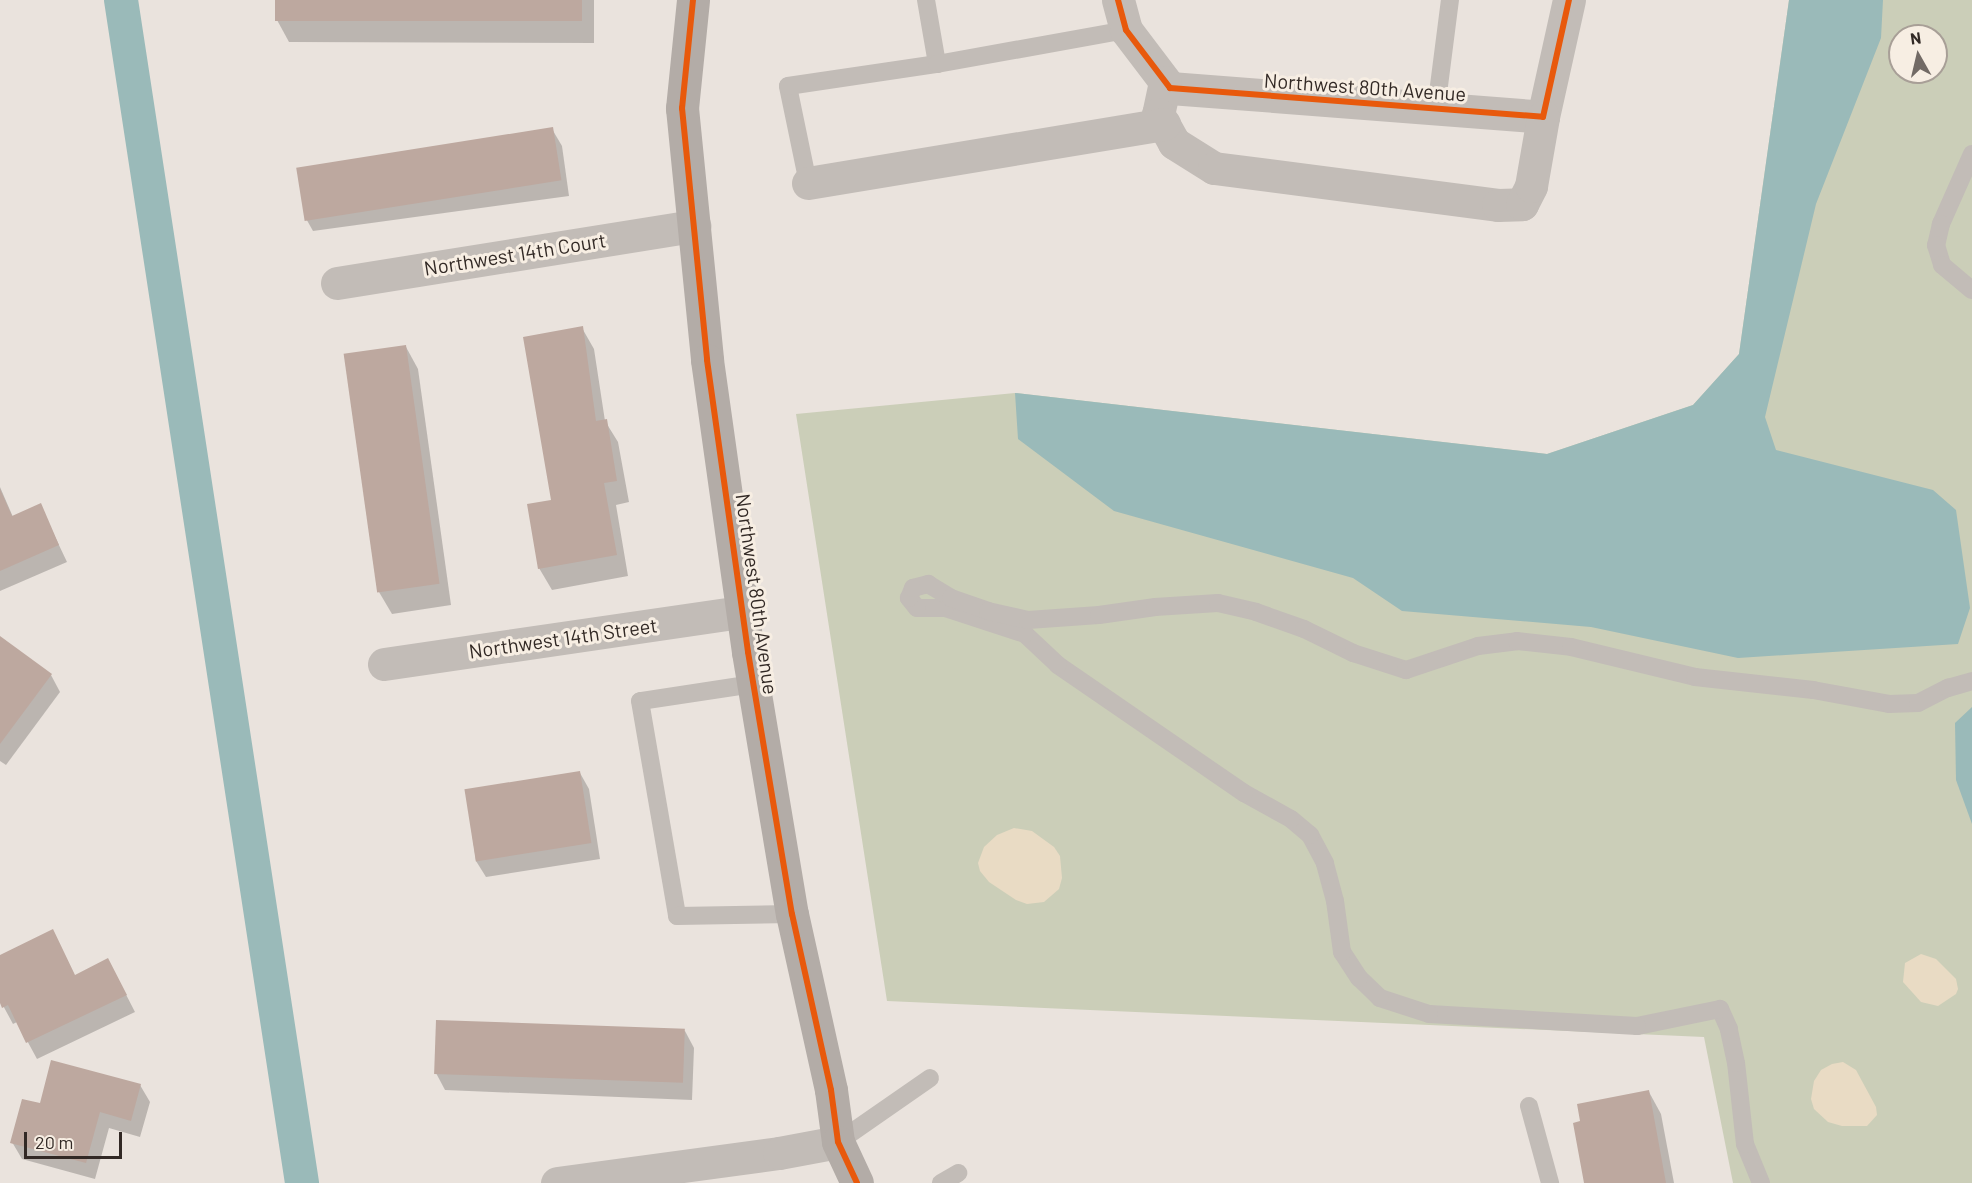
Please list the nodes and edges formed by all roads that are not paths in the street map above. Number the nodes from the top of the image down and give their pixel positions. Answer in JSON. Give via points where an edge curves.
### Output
{"nodes":[{"id":1,"x":693,"y":0,"type":"edge"},
{"id":2,"x":926,"y":0,"type":"edge"},
{"id":3,"x":1450,"y":0,"type":"edge"},
{"id":4,"x":1569,"y":0,"type":"edge"},
{"id":5,"x":1122,"y":15,"type":"edge"},
{"id":6,"x":937,"y":64,"type":"junction"},
{"id":7,"x":1165,"y":82,"type":"junction"},
{"id":8,"x":1436,"y":109,"type":"junction"},
{"id":9,"x":1543,"y":117,"type":"junction"},
{"id":10,"x":1164,"y":124,"type":"junction"},
{"id":11,"x":1972,"y":154,"type":"edge"},
{"id":12,"x":808,"y":183,"type":"joint"},
{"id":13,"x":694,"y":226,"type":"junction"},
{"id":14,"x":337,"y":283,"type":"dead end"},
{"id":15,"x":1972,"y":290,"type":"edge"},
{"id":16,"x":742,"y":612,"type":"junction"},
{"id":17,"x":384,"y":664,"type":"dead end"},
{"id":18,"x":1972,"y":681,"type":"edge"},
{"id":19,"x":753,"y":684,"type":"junction"},
{"id":20,"x":792,"y":914,"type":"junction"},
{"id":21,"x":930,"y":1078,"type":"dead end"},
{"id":22,"x":1528,"y":1106,"type":"dead end"},
{"id":23,"x":838,"y":1142,"type":"junction"},
{"id":24,"x":1745,"y":1144,"type":"junction"},
{"id":25,"x":958,"y":1173,"type":"dead end"},
{"id":26,"x":557,"y":1183,"type":"edge"},
{"id":27,"x":857,"y":1183,"type":"edge"},
{"id":28,"x":941,"y":1183,"type":"edge"},
{"id":29,"x":1550,"y":1183,"type":"edge"},
{"id":30,"x":1753,"y":1183,"type":"edge"},
{"id":31,"x":1761,"y":1183,"type":"edge"}],
"edges":[{"from":1,"to":13,"type":"street","name":"Northwest 80th Avenue","via":[[682,108]]},
{"from":2,"to":6,"type":"lane"},
{"from":3,"to":8,"type":"lane"},
{"from":4,"to":9,"type":"street"},
{"from":5,"to":6,"type":"lane"},
{"from":5,"to":7,"type":"street"},
{"from":6,"to":12,"type":"lane","via":[[788,86]]},
{"from":7,"to":8,"type":"street","name":"Northwest 80th Avenue","via":[[1170,88]]},
{"from":7,"to":10,"type":"street","via":[[1158,114]]},
{"from":8,"to":9,"type":"street","name":"Northwest 80th Avenue"},
{"from":9,"to":10,"type":"street","via":[[1531,186],[1522,204],[1498,205],[1214,168],[1174,143]]},
{"from":10,"to":12,"type":"street"},
{"from":11,"to":15,"type":"lane","via":[[1941,224],[1936,245],[1942,265]]},
{"from":13,"to":14,"type":"street","name":"Northwest 14th Court"},
{"from":13,"to":16,"type":"street","name":"Northwest 80th Avenue","via":[[707,360]]},
{"from":16,"to":17,"type":"street","name":"Northwest 14th Street"},
{"from":16,"to":19,"type":"street","name":"Northwest 80th Avenue"},
{"from":18,"to":24,"type":"lane","via":[[1918,703],[1889,704],[1813,690],[1695,677],[1571,647],[1517,641],[1478,646],[1406,670],[1353,653],[1266,615],[1218,603],[1028,620],[960,601],[928,584],[913,588],[909,598],[917,608],[945,608],[1025,634],[1058,665],[1310,836],[1325,863],[1342,952],[1359,978],[1380,998],[1429,1014],[1637,1026],[1720,1009],[1736,1063]]},
{"from":19,"to":20,"type":"street","name":"Northwest 80th Avenue"},
{"from":19,"to":20,"type":"lane","via":[[640,701],[677,916]]},
{"from":20,"to":23,"type":"street","name":"Northwest 80th Avenue","via":[[831,1090]]},
{"from":21,"to":23,"type":"lane"},
{"from":22,"to":29,"type":"lane"},
{"from":23,"to":26,"type":"street"},
{"from":23,"to":27,"type":"street","name":"Northwest 80th Avenue"},
{"from":24,"to":30,"type":"lane"},
{"from":24,"to":31,"type":"lane"},
{"from":25,"to":28,"type":"lane"}]}
